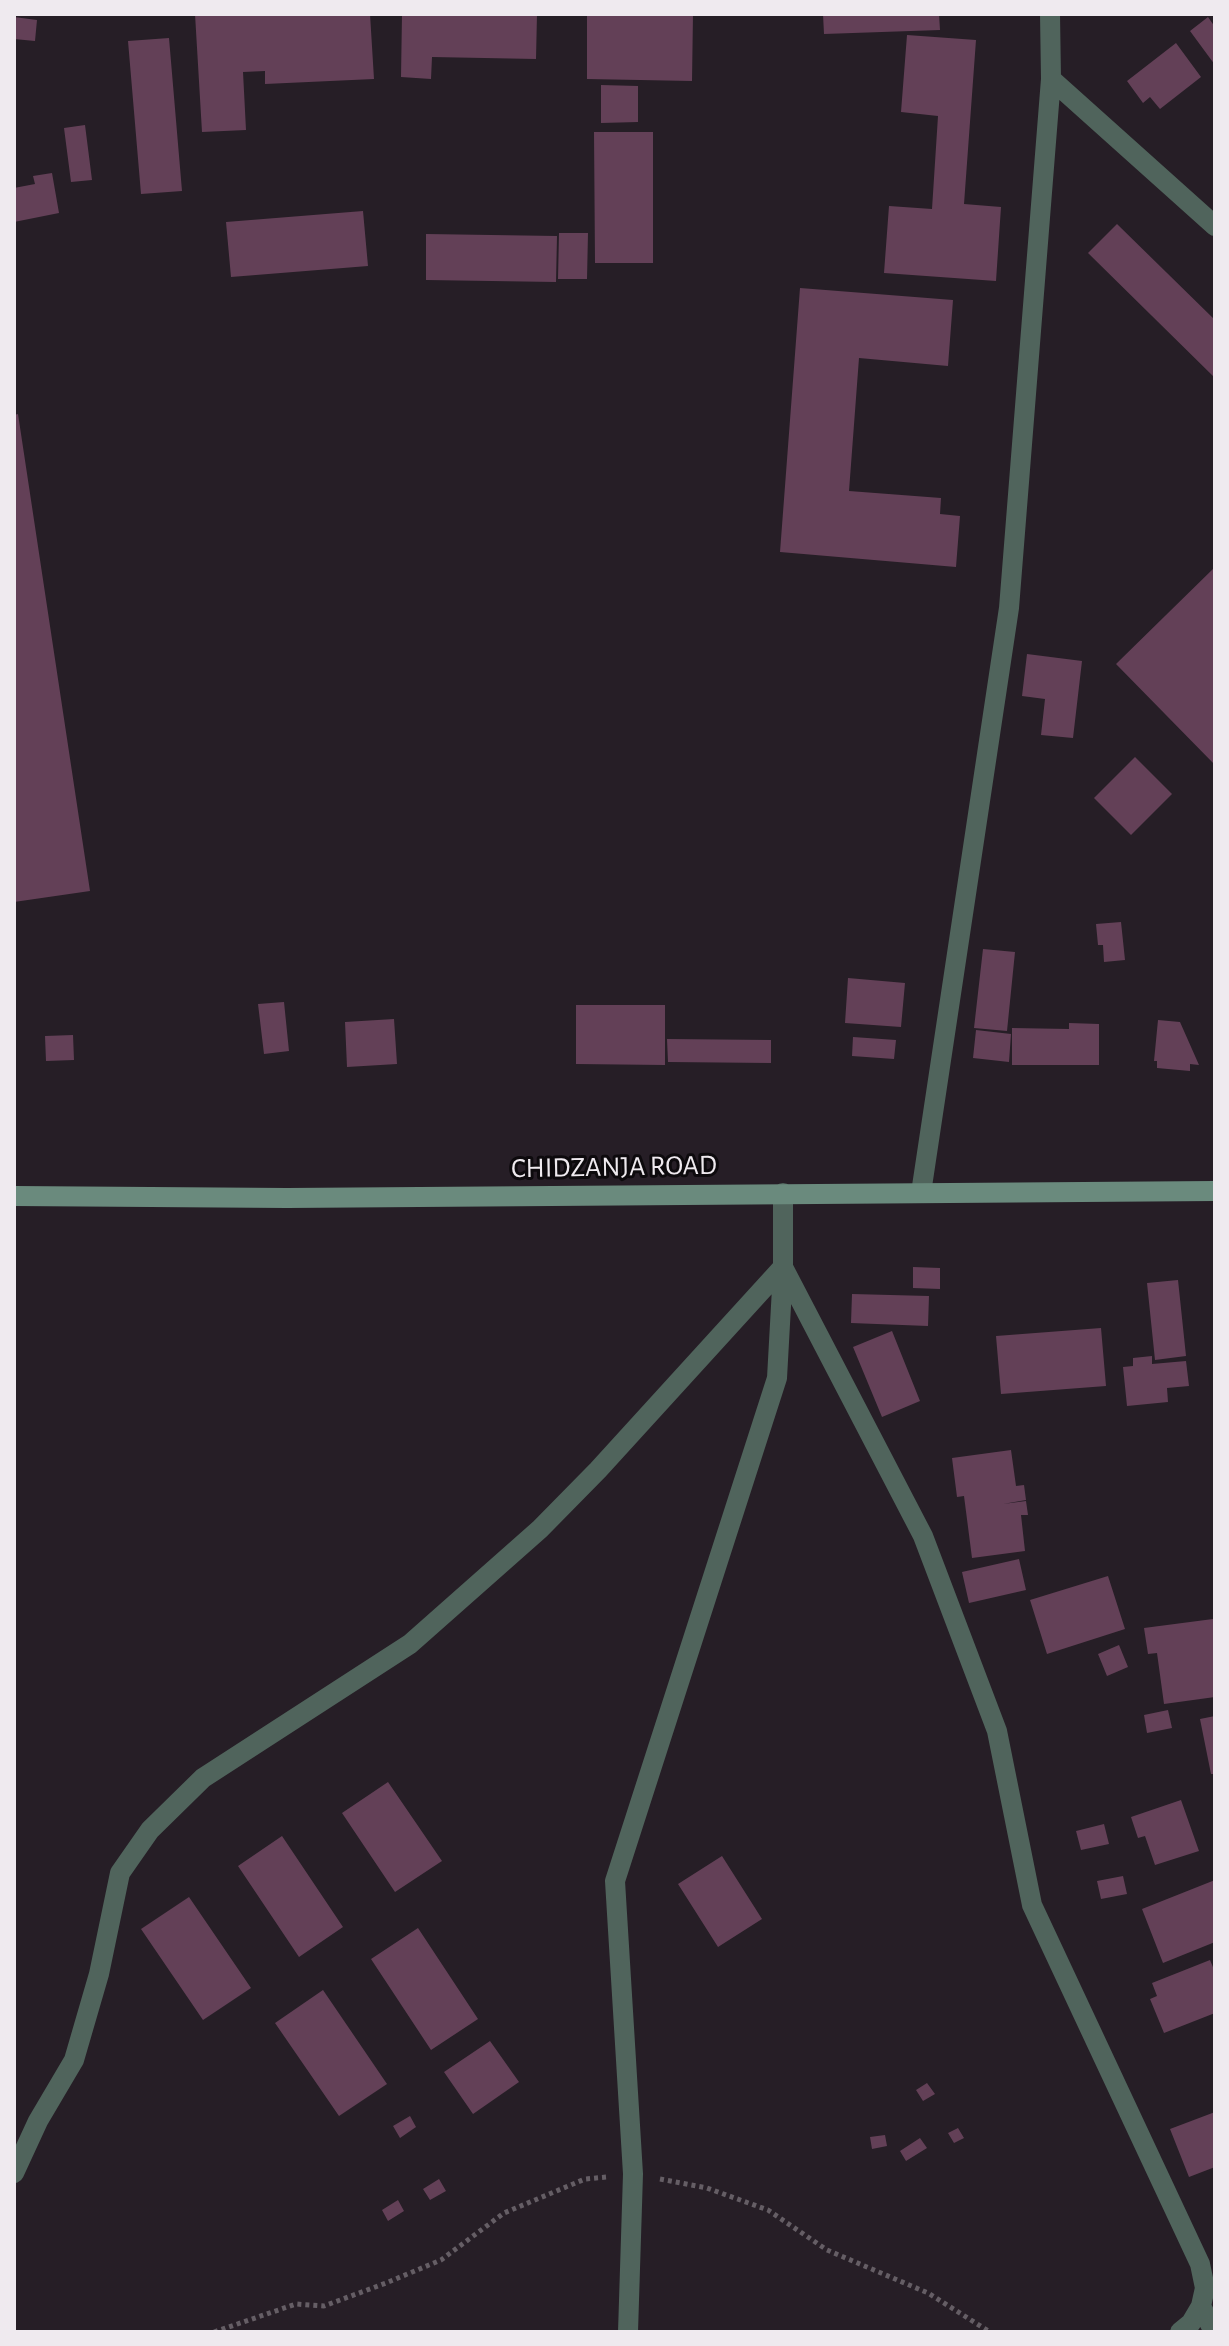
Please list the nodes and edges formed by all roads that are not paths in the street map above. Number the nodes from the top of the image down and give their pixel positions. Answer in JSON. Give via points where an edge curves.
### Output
{"nodes":[{"id":1,"x":1050,"y":14,"type":"edge"},
{"id":2,"x":1051,"y":79,"type":"junction"},
{"id":3,"x":1215,"y":226,"type":"edge"},
{"id":4,"x":1215,"y":1191,"type":"edge"},
{"id":5,"x":783,"y":1193,"type":"junction"},
{"id":6,"x":921,"y":1193,"type":"junction"},
{"id":7,"x":14,"y":1196,"type":"edge"},
{"id":8,"x":783,"y":1267,"type":"junction"},
{"id":9,"x":14,"y":2173,"type":"edge"},
{"id":10,"x":1207,"y":2293,"type":"edge"},
{"id":11,"x":628,"y":2332,"type":"edge"},
{"id":12,"x":1180,"y":2332,"type":"edge"},
{"id":13,"x":1214,"y":2332,"type":"edge"}],
"edges":[{"from":1,"to":2,"type":"street"},
{"from":2,"to":3,"type":"street"},
{"from":2,"to":6,"type":"street","via":[[1009,608]]},
{"from":4,"to":6,"type":"street","name":"CHIDZANJA ROAD"},
{"from":5,"to":6,"type":"street","name":"CHIDZANJA ROAD"},
{"from":5,"to":7,"type":"street","name":"CHIDZANJA ROAD"},
{"from":5,"to":8,"type":"street"},
{"from":8,"to":9,"type":"street","via":[[540,1529],[410,1644],[203,1778],[150,1830],[120,1873],[74,2060]]},
{"from":8,"to":10,"type":"street","via":[[923,1536],[997,1731],[1032,1905],[1200,2264]]},
{"from":8,"to":11,"type":"street","via":[[777,1378],[615,1881],[633,2174]]},
{"from":10,"to":12,"type":"street"},
{"from":10,"to":13,"type":"street"}]}
